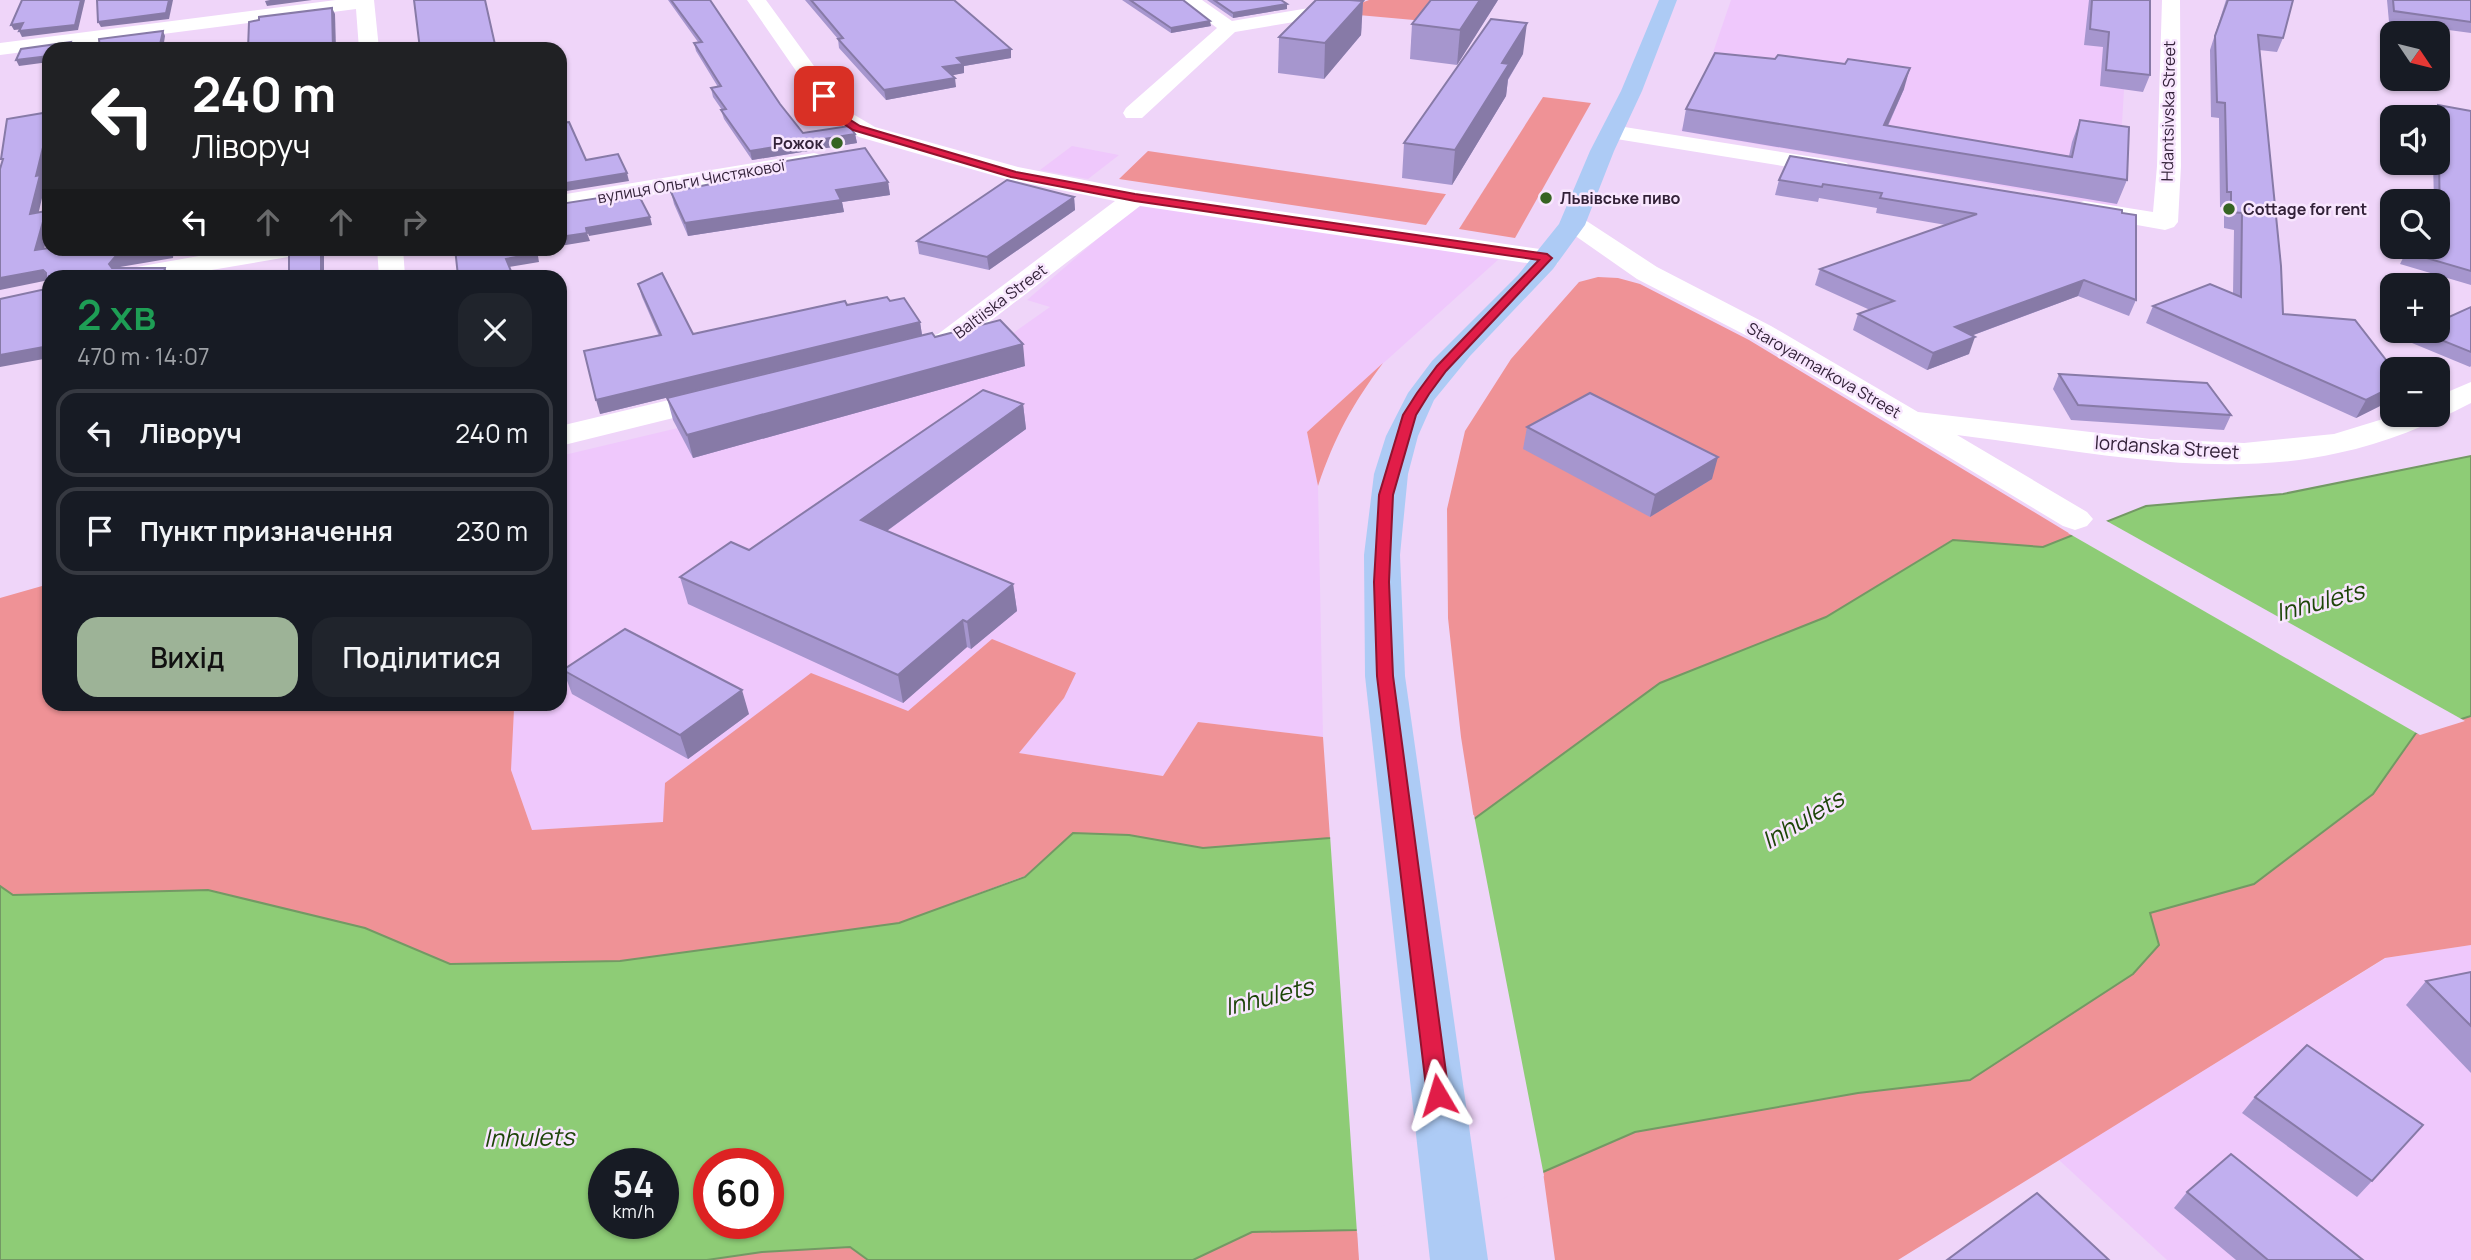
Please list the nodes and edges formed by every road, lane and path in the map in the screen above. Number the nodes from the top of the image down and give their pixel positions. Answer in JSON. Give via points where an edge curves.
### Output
{"nodes":[{"id":1,"x":756,"y":0,"type":"edge"},
{"id":2,"x":1189,"y":0,"type":"edge"},
{"id":3,"x":1353,"y":0,"type":"edge"},
{"id":4,"x":1668,"y":0,"type":"edge"},
{"id":5,"x":2171,"y":0,"type":"edge"},
{"id":6,"x":365,"y":1,"type":"edge"},
{"id":7,"x":1228,"y":27,"type":"junction"},
{"id":8,"x":47,"y":42,"type":"edge"},
{"id":9,"x":368,"y":42,"type":"edge"},
{"id":10,"x":42,"y":43,"type":"edge"},
{"id":11,"x":0,"y":48,"type":"edge"},
{"id":12,"x":1134,"y":113,"type":"dead end"},
{"id":13,"x":1612,"y":131,"type":"junction"},
{"id":14,"x":905,"y":144,"type":"junction"},
{"id":15,"x":1868,"y":173,"type":"edge"},
{"id":16,"x":1135,"y":198,"type":"junction"},
{"id":17,"x":567,"y":202,"type":"edge"},
{"id":18,"x":2057,"y":204,"type":"edge"},
{"id":19,"x":1573,"y":223,"type":"junction"},
{"id":20,"x":247,"y":256,"type":"edge"},
{"id":21,"x":1547,"y":258,"type":"junction"},
{"id":22,"x":166,"y":270,"type":"edge"},
{"id":23,"x":881,"y":357,"type":"edge"},
{"id":24,"x":747,"y":390,"type":"edge"},
{"id":25,"x":2471,"y":391,"type":"edge"},
{"id":26,"x":2450,"y":402,"type":"edge"},
{"id":27,"x":1907,"y":419,"type":"junction"},
{"id":28,"x":2392,"y":427,"type":"edge"},
{"id":29,"x":567,"y":434,"type":"edge"},
{"id":30,"x":2075,"y":519,"type":"dead end"},
{"id":31,"x":1459,"y":1260,"type":"edge"}],
"edges":[{"from":1,"to":14,"type":"street","via":[[838,116],[856,128]]},
{"from":2,"to":7,"type":"street"},
{"from":3,"to":7,"type":"street","via":[[1312,13]]},
{"from":4,"to":13,"type":"main road"},
{"from":5,"to":18,"type":"street","name":"Hdantsivska Street","via":[[2165,222]]},
{"from":6,"to":8,"type":"street"},
{"from":6,"to":9,"type":"street"},
{"from":7,"to":12,"type":"street"},
{"from":10,"to":11,"type":"street"},
{"from":13,"to":15,"type":"street"},
{"from":13,"to":19,"type":"main road"},
{"from":14,"to":16,"type":"street","via":[[1014,174]]},
{"from":14,"to":17,"type":"street","name":"вулиця Ольги Чистякової"},
{"from":16,"to":21,"type":"street"},
{"from":16,"to":23,"type":"street","name":"Baltiiska Street","via":[[948,341]]},
{"from":19,"to":21,"type":"main road"},
{"from":19,"to":27,"type":"street","name":"Staroyarmarkova Street","via":[[1647,273],[1761,331]]},
{"from":20,"to":22,"type":"street"},
{"from":21,"to":31,"type":"main road","via":[[1441,369],[1410,415],[1386,495],[1382,570],[1385,676]]},
{"from":24,"to":29,"type":"street"},
{"from":25,"to":26,"type":"street"},
{"from":27,"to":28,"type":"street","name":"Iordanska Street","via":[[2209,454],[2262,453],[2364,438]]},
{"from":27,"to":30,"type":"street","name":"Staroyarmarkova Street"}]}
